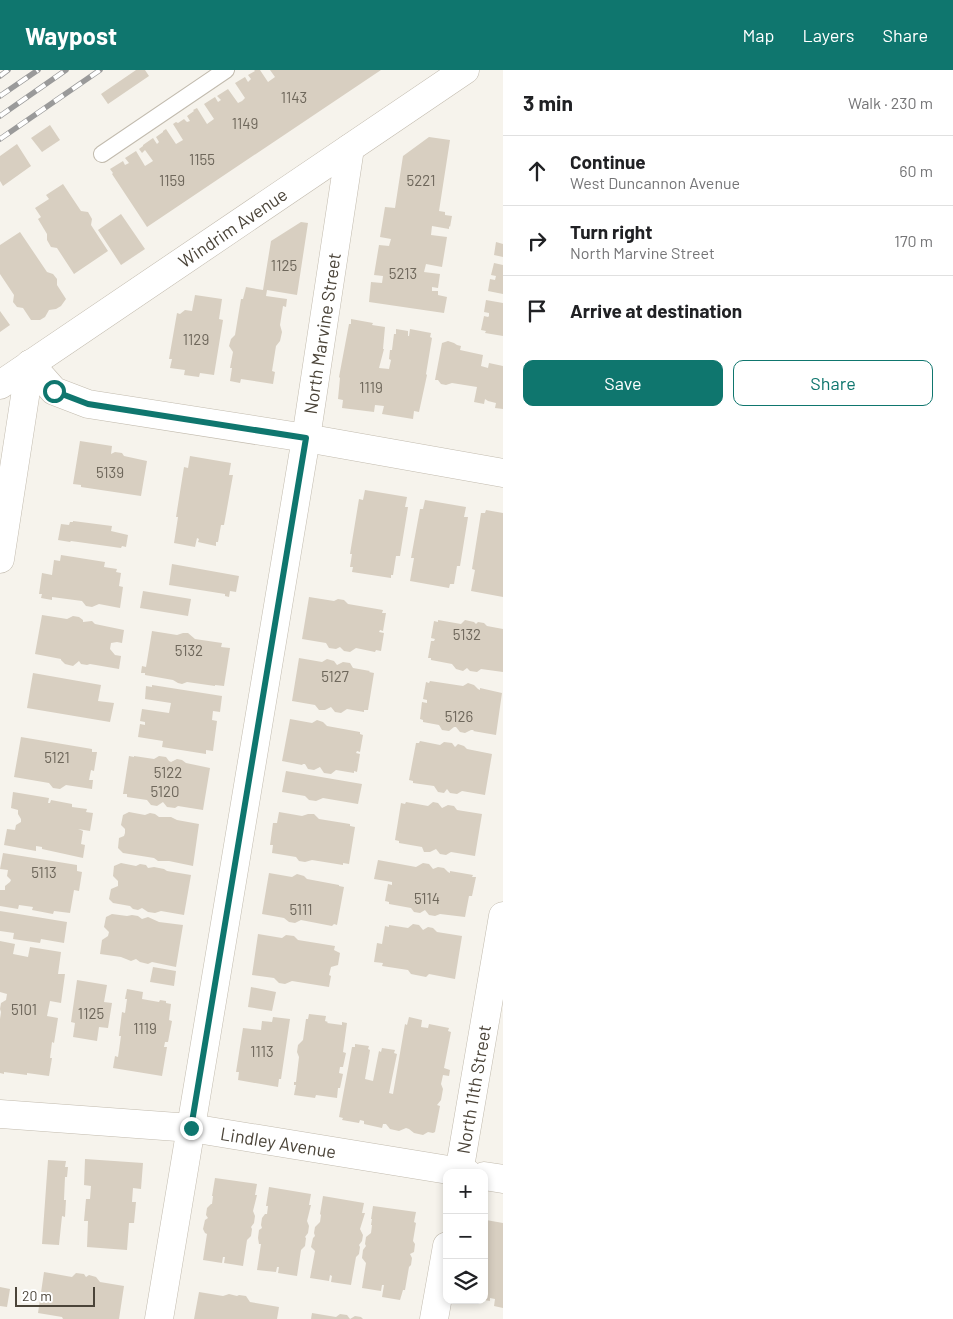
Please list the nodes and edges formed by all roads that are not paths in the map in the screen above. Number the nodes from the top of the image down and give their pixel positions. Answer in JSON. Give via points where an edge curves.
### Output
{"nodes":[{"id":1,"x":226,"y":70,"type":"edge"},
{"id":2,"x":466,"y":70,"type":"edge"},
{"id":3,"x":350,"y":148,"type":"junction"},
{"id":4,"x":102,"y":154,"type":"dead end"},
{"id":5,"x":30,"y":364,"type":"junction"},
{"id":6,"x":0,"y":385,"type":"edge"},
{"id":7,"x":306,"y":438,"type":"junction"},
{"id":8,"x":503,"y":473,"type":"edge"},
{"id":9,"x":0,"y":559,"type":"edge"},
{"id":10,"x":503,"y":916,"type":"edge"},
{"id":11,"x":0,"y":1114,"type":"edge"},
{"id":12,"x":191,"y":1128,"type":"junction"},
{"id":13,"x":443,"y":1169,"type":"edge"},
{"id":14,"x":469,"y":1169,"type":"edge"},
{"id":15,"x":488,"y":1176,"type":"edge"},
{"id":16,"x":503,"y":1179,"type":"edge"},
{"id":17,"x":445,"y":1259,"type":"edge"},
{"id":18,"x":159,"y":1319,"type":"edge"},
{"id":19,"x":434,"y":1319,"type":"edge"}],
"edges":[{"from":1,"to":4,"type":"lane"},
{"from":2,"to":3,"type":"street","name":"Windrim Avenue"},
{"from":3,"to":5,"type":"street","name":"Windrim Avenue"},
{"from":3,"to":7,"type":"street","name":"North Marvine Street"},
{"from":5,"to":6,"type":"street","name":"Windrim Avenue"},
{"from":5,"to":7,"type":"street","via":[[54,391],[88,404]]},
{"from":5,"to":9,"type":"street"},
{"from":7,"to":8,"type":"street"},
{"from":7,"to":12,"type":"street","name":"North Marvine Street"},
{"from":10,"to":14,"type":"street","name":"North 11th Street"},
{"from":11,"to":12,"type":"street","name":"Lindley Avenue"},
{"from":12,"to":13,"type":"street","name":"Lindley Avenue"},
{"from":12,"to":18,"type":"street","name":"North Marvine Street"},
{"from":15,"to":16,"type":"street","name":"Lindley Avenue"},
{"from":17,"to":19,"type":"street"}]}
